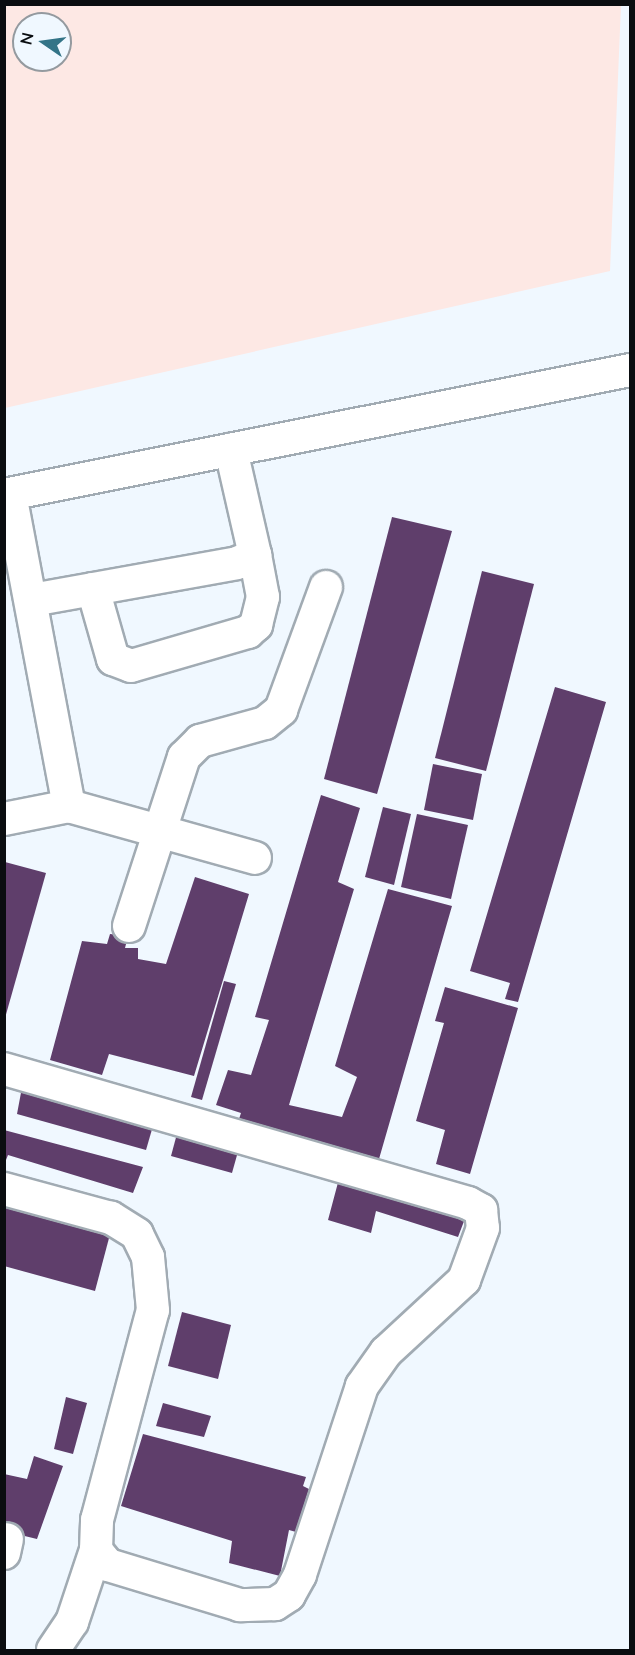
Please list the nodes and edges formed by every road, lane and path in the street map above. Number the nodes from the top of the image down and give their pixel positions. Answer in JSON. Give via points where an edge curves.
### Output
{"nodes":[{"id":1,"x":630,"y":370,"type":"edge"},
{"id":2,"x":231,"y":450,"type":"junction"},
{"id":3,"x":7,"y":495,"type":"edge"},
{"id":4,"x":255,"y":555,"type":"junction"},
{"id":5,"x":326,"y":587,"type":"dead end"},
{"id":6,"x":93,"y":589,"type":"junction"},
{"id":7,"x":32,"y":600,"type":"junction"},
{"id":8,"x":69,"y":806,"type":"junction"},
{"id":9,"x":4,"y":819,"type":"edge"},
{"id":10,"x":158,"y":830,"type":"junction"},
{"id":11,"x":255,"y":858,"type":"dead end"},
{"id":12,"x":129,"y":926,"type":"dead end"},
{"id":13,"x":4,"y":1069,"type":"edge"},
{"id":14,"x":4,"y":1189,"type":"edge"},
{"id":15,"x":96,"y":1550,"type":"junction"},
{"id":16,"x":53,"y":1650,"type":"edge"}],
"edges":[{"from":1,"to":2,"type":"street"},
{"from":2,"to":3,"type":"street"},
{"from":2,"to":4,"type":"street"},
{"from":3,"to":7,"type":"street"},
{"from":4,"to":6,"type":"street","via":[[237,563]]},
{"from":4,"to":6,"type":"street","via":[[263,597],[256,625],[248,632],[131,666],[113,659]]},
{"from":5,"to":10,"type":"street","via":[[281,710],[265,723],[200,741],[184,757]]},
{"from":6,"to":7,"type":"street"},
{"from":7,"to":8,"type":"street"},
{"from":8,"to":9,"type":"street"},
{"from":8,"to":10,"type":"street"},
{"from":10,"to":11,"type":"street"},
{"from":10,"to":12,"type":"street"},
{"from":13,"to":15,"type":"street","via":[[468,1203],[484,1216],[472,1266],[464,1280],[386,1352],[362,1386],[300,1575],[289,1595],[275,1604],[240,1605],[108,1565]]},
{"from":14,"to":15,"type":"street","via":[[111,1218],[137,1234],[148,1257],[153,1310],[97,1520]]},
{"from":15,"to":16,"type":"street","via":[[72,1622]]}]}
